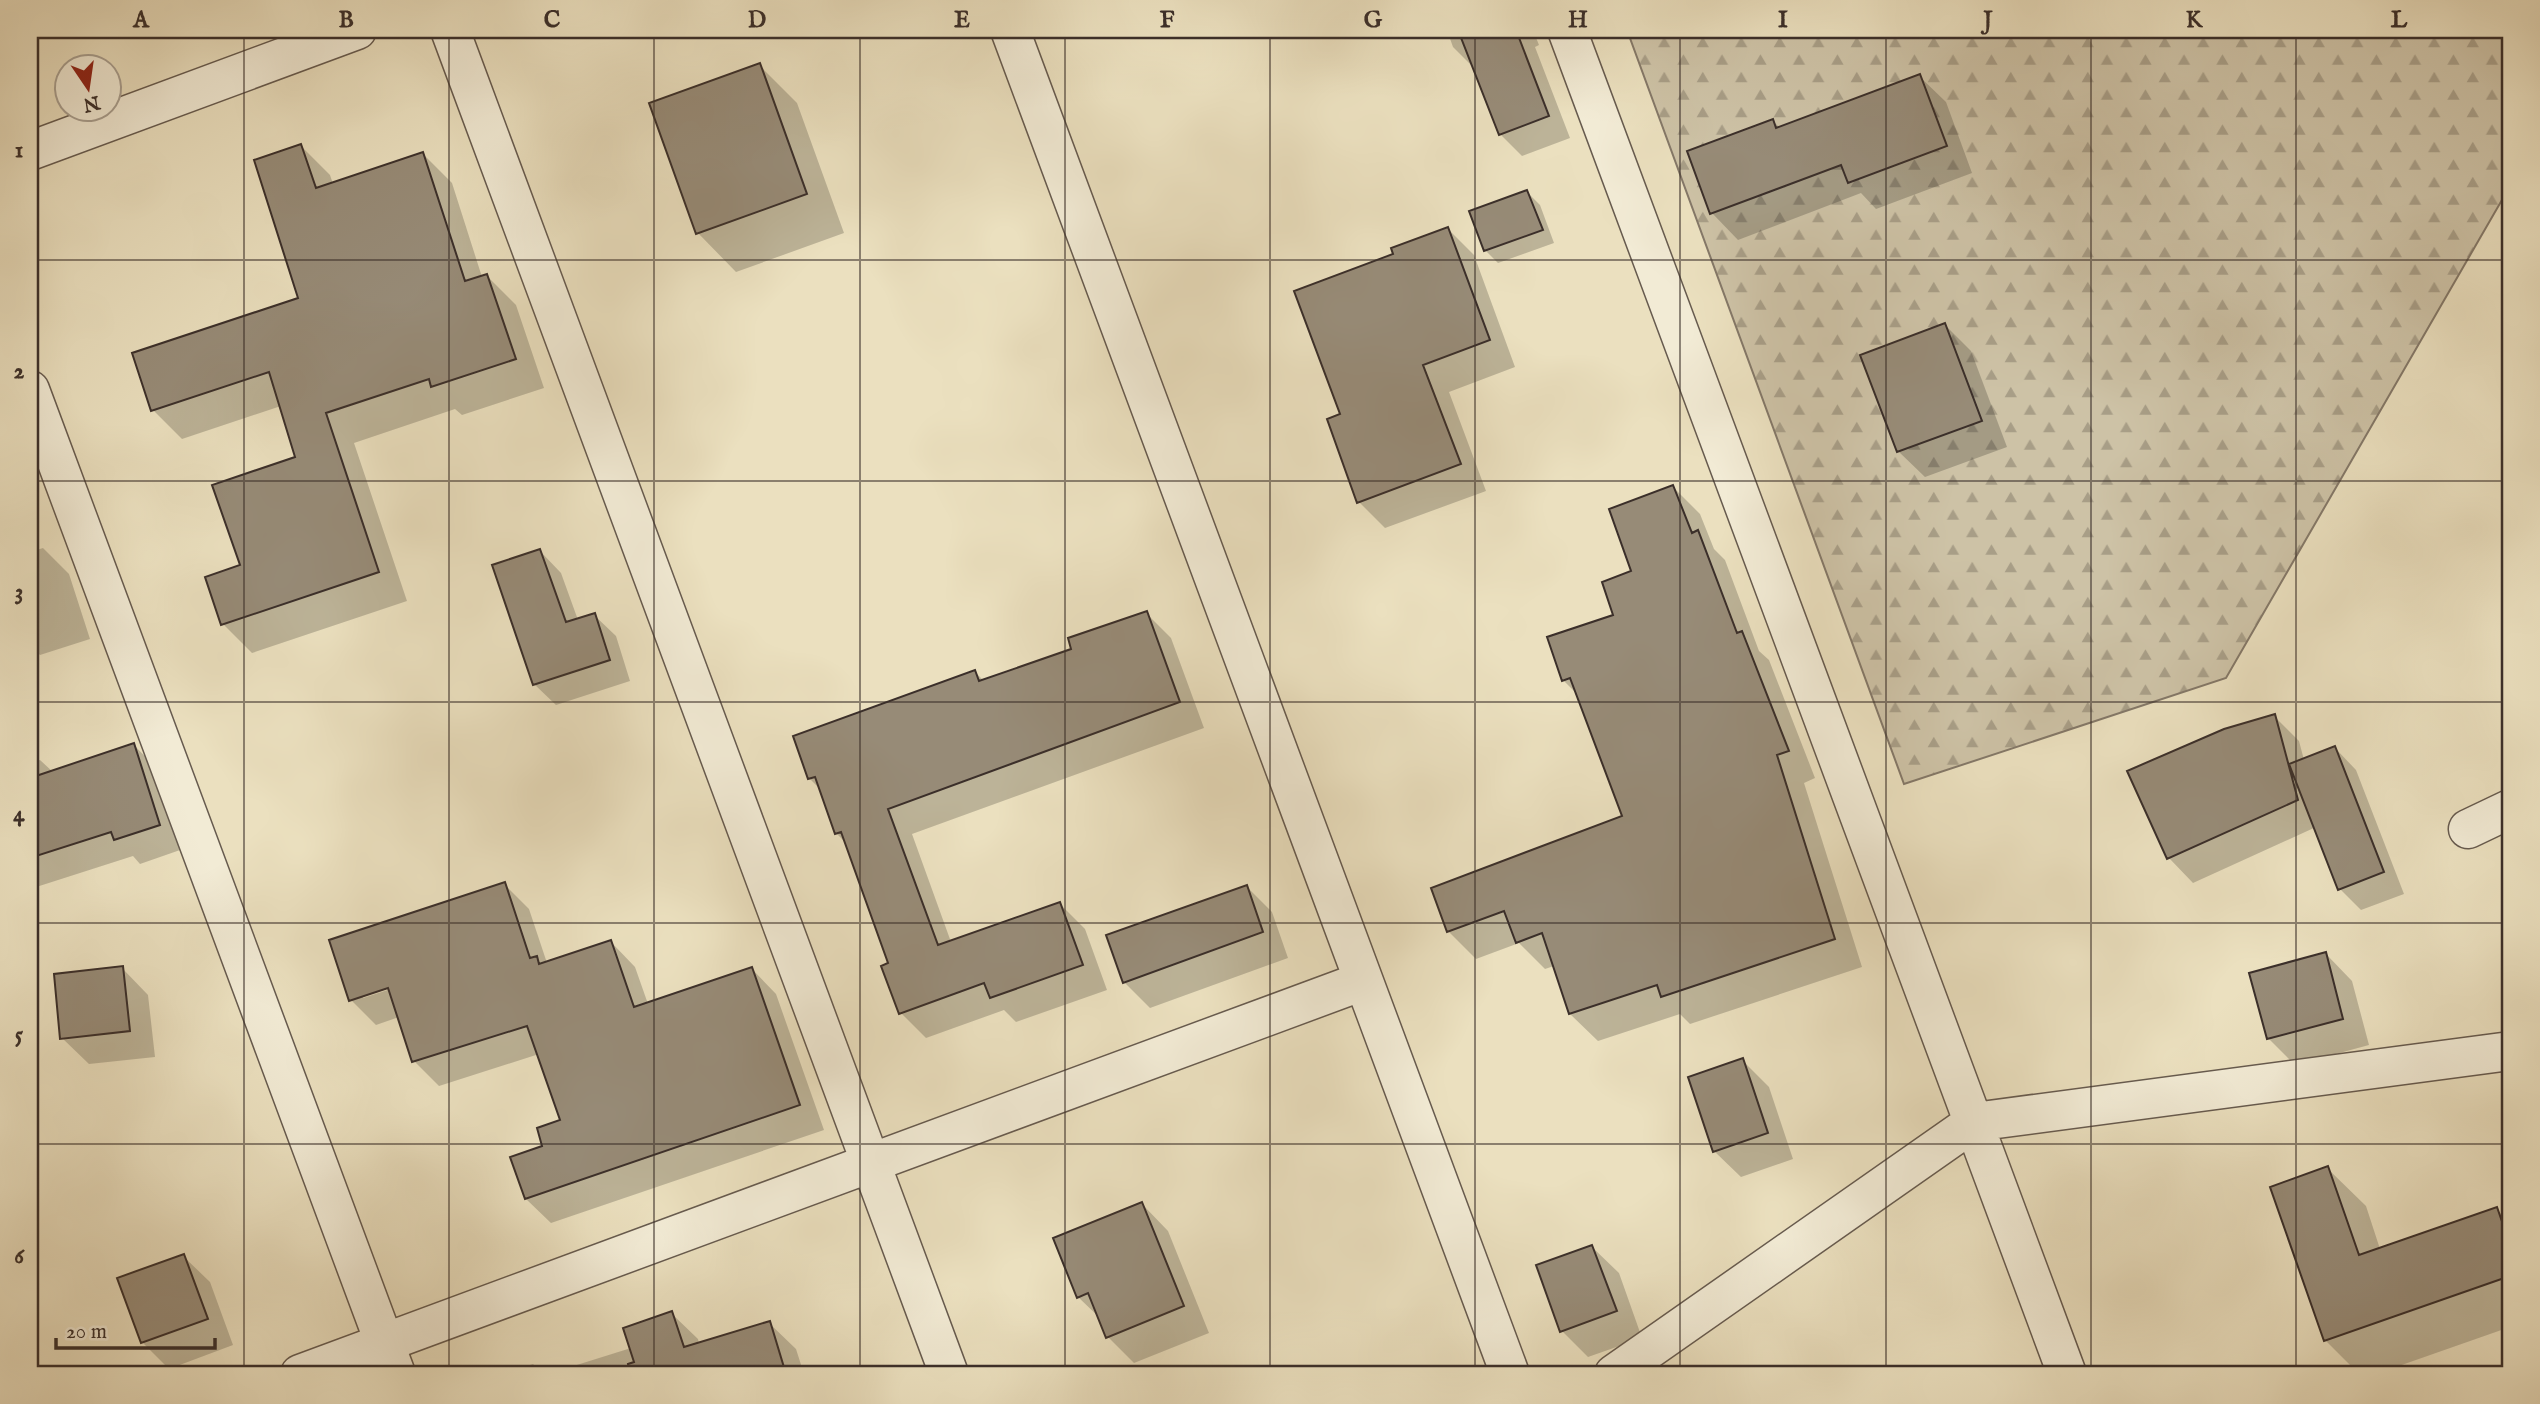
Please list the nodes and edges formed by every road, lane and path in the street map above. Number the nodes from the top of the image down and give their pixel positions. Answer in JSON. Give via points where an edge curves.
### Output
{"nodes":[{"id":1,"x":357,"y":30,"type":"edge"},
{"id":2,"x":450,"y":30,"type":"edge"},
{"id":3,"x":1010,"y":30,"type":"edge"},
{"id":4,"x":1567,"y":30,"type":"edge"},
{"id":5,"x":30,"y":151,"type":"edge"},
{"id":6,"x":30,"y":390,"type":"edge"},
{"id":7,"x":2510,"y":809,"type":"edge"},
{"id":8,"x":2468,"y":829,"type":"dead end"},
{"id":9,"x":1363,"y":981,"type":"junction"},
{"id":10,"x":2510,"y":1051,"type":"edge"},
{"id":11,"x":1974,"y":1122,"type":"junction"},
{"id":12,"x":871,"y":1163,"type":"junction"},
{"id":13,"x":390,"y":1359,"type":"edge"},
{"id":14,"x":299,"y":1374,"type":"edge"},
{"id":15,"x":949,"y":1374,"type":"edge"},
{"id":16,"x":1510,"y":1374,"type":"edge"},
{"id":17,"x":1614,"y":1374,"type":"edge"},
{"id":18,"x":2067,"y":1374,"type":"edge"}],
"edges":[{"from":1,"to":5,"type":"street"},
{"from":2,"to":12,"type":"street"},
{"from":3,"to":9,"type":"street"},
{"from":4,"to":11,"type":"street"},
{"from":6,"to":13,"type":"street"},
{"from":7,"to":8,"type":"street"},
{"from":9,"to":12,"type":"street"},
{"from":9,"to":16,"type":"street"},
{"from":10,"to":11,"type":"street"},
{"from":11,"to":17,"type":"street"},
{"from":11,"to":18,"type":"street"},
{"from":12,"to":13,"type":"street"},
{"from":12,"to":15,"type":"street"},
{"from":13,"to":14,"type":"street"}]}
